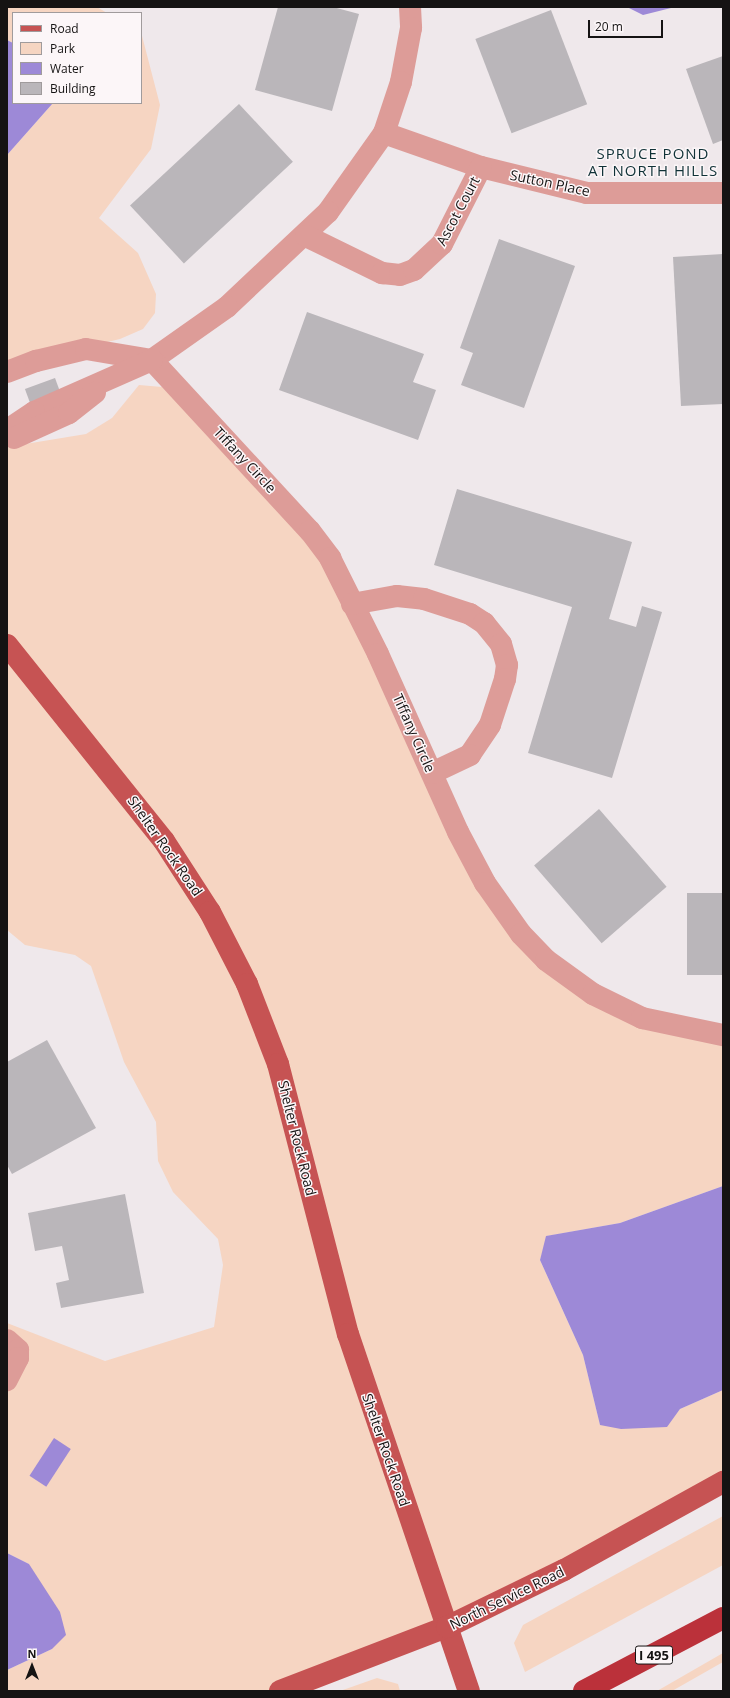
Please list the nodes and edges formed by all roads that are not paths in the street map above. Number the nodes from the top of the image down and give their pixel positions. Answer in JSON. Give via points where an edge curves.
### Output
{"nodes":[{"id":1,"x":410,"y":7,"type":"edge"},
{"id":2,"x":384,"y":133,"type":"junction"},
{"id":3,"x":481,"y":167,"type":"junction"},
{"id":4,"x":723,"y":192,"type":"edge"},
{"id":5,"x":306,"y":236,"type":"junction"},
{"id":6,"x":152,"y":360,"type":"junction"},
{"id":7,"x":7,"y":372,"type":"edge"},
{"id":8,"x":116,"y":376,"type":"junction"},
{"id":9,"x":7,"y":430,"type":"edge"},
{"id":10,"x":7,"y":440,"type":"edge"},
{"id":11,"x":352,"y":604,"type":"junction"},
{"id":12,"x":7,"y":645,"type":"edge"},
{"id":13,"x":432,"y":773,"type":"junction"},
{"id":14,"x":723,"y":1034,"type":"edge"},
{"id":15,"x":7,"y":1340,"type":"edge"},
{"id":16,"x":7,"y":1380,"type":"edge"},
{"id":17,"x":723,"y":1482,"type":"edge"},
{"id":18,"x":723,"y":1618,"type":"edge"},
{"id":19,"x":447,"y":1627,"type":"junction"},
{"id":20,"x":466,"y":1681,"type":"edge"},
{"id":21,"x":280,"y":1691,"type":"edge"},
{"id":22,"x":584,"y":1691,"type":"edge"}],
"edges":[{"from":1,"to":2,"type":"street","via":[[412,28],[401,82]]},
{"from":2,"to":3,"type":"street","name":"Sutton Place"},
{"from":2,"to":5,"type":"street","via":[[328,212]]},
{"from":3,"to":4,"type":"street","name":"Sutton Place","via":[[587,193]]},
{"from":3,"to":5,"type":"street","name":"Ascot Court","via":[[442,244],[414,270],[400,275],[382,274]]},
{"from":5,"to":6,"type":"street","via":[[227,307]]},
{"from":6,"to":7,"type":"street","via":[[86,349],[36,361]]},
{"from":6,"to":8,"type":"street"},
{"from":6,"to":11,"type":"street","name":"Tiffany Circle","via":[[310,531],[330,558]]},
{"from":8,"to":9,"type":"street","via":[[34,412]]},
{"from":8,"to":10,"type":"street","via":[[70,413]]},
{"from":11,"to":13,"type":"street","name":"Tiffany Circle"},
{"from":11,"to":13,"type":"street","via":[[396,596],[424,599],[470,614],[484,623],[501,644],[507,665],[490,725],[470,755]]},
{"from":12,"to":19,"type":"main road","name":"Shelter Rock Road","via":[[164,841],[210,912],[247,984],[278,1064],[348,1334]]},
{"from":13,"to":14,"type":"street","name":"Tiffany Circle","via":[[485,883],[521,934],[546,960],[593,994],[642,1018]]},
{"from":15,"to":16,"type":"street","via":[[18,1350],[18,1358]]},
{"from":17,"to":19,"type":"main road","name":"North Service Road","via":[[564,1570]]},
{"from":18,"to":22,"type":"highway","number":"I 495"},
{"from":19,"to":20,"type":"main road","name":"Shelter Rock Road"},
{"from":19,"to":21,"type":"main road","name":"North Service Road"}]}
